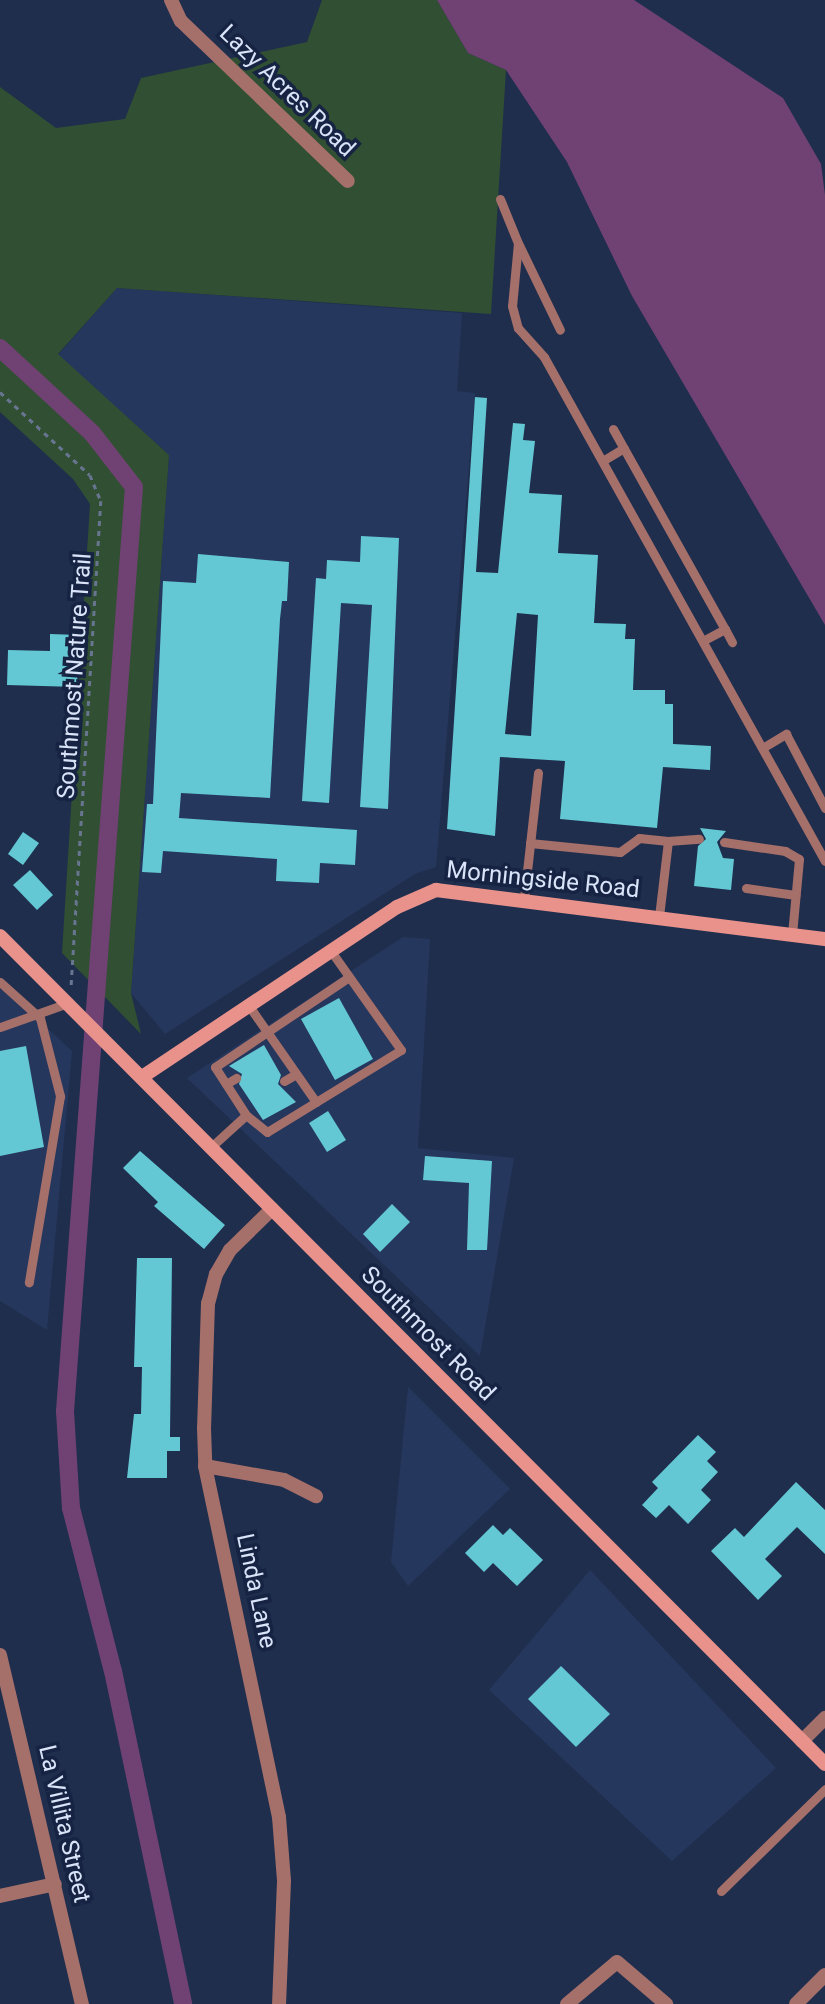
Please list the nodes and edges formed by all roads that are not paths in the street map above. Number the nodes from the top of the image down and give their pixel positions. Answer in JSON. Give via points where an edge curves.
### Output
{"nodes":[{"id":1,"x":171,"y":0,"type":"edge"},
{"id":2,"x":348,"y":181,"type":"dead end"},
{"id":3,"x":500,"y":199,"type":"dead end"},
{"id":4,"x":519,"y":243,"type":"junction"},
{"id":5,"x":560,"y":330,"type":"dead end"},
{"id":6,"x":612,"y":429,"type":"dead end"},
{"id":7,"x":624,"y":448,"type":"junction"},
{"id":8,"x":604,"y":460,"type":"junction"},
{"id":9,"x":725,"y":629,"type":"junction"},
{"id":10,"x":706,"y":639,"type":"junction"},
{"id":11,"x":732,"y":642,"type":"dead end"},
{"id":12,"x":764,"y":747,"type":"junction"},
{"id":13,"x":538,"y":773,"type":"dead end"},
{"id":14,"x":825,"y":808,"type":"edge"},
{"id":15,"x":699,"y":839,"type":"dead end"},
{"id":16,"x":668,"y":841,"type":"junction"},
{"id":17,"x":724,"y":842,"type":"dead end"},
{"id":18,"x":530,"y":843,"type":"junction"},
{"id":19,"x":825,"y":861,"type":"edge"},
{"id":20,"x":746,"y":888,"type":"dead end"},
{"id":21,"x":796,"y":895,"type":"junction"},
{"id":22,"x":524,"y":898,"type":"junction"},
{"id":23,"x":659,"y":916,"type":"junction"},
{"id":24,"x":792,"y":934,"type":"junction"},
{"id":25,"x":825,"y":939,"type":"edge"},
{"id":26,"x":3,"y":944,"type":"edge"},
{"id":27,"x":331,"y":951,"type":"junction"},
{"id":28,"x":349,"y":977,"type":"junction"},
{"id":29,"x":0,"y":982,"type":"edge"},
{"id":30,"x":68,"y":1003,"type":"junction"},
{"id":31,"x":249,"y":1006,"type":"junction"},
{"id":32,"x":40,"y":1018,"type":"junction"},
{"id":33,"x":0,"y":1027,"type":"edge"},
{"id":34,"x":267,"y":1032,"type":"junction"},
{"id":35,"x":281,"y":1053,"type":"junction"},
{"id":36,"x":272,"y":1058,"type":"dead end"},
{"id":37,"x":296,"y":1074,"type":"junction"},
{"id":38,"x":142,"y":1077,"type":"junction"},
{"id":39,"x":236,"y":1079,"type":"dead end"},
{"id":40,"x":284,"y":1081,"type":"dead end"},
{"id":41,"x":226,"y":1084,"type":"junction"},
{"id":42,"x":316,"y":1102,"type":"junction"},
{"id":43,"x":246,"y":1115,"type":"junction"},
{"id":44,"x":211,"y":1147,"type":"junction"},
{"id":45,"x":272,"y":1209,"type":"junction"},
{"id":46,"x":29,"y":1282,"type":"dead end"},
{"id":47,"x":205,"y":1466,"type":"junction"},
{"id":48,"x":316,"y":1496,"type":"dead end"},
{"id":49,"x":0,"y":1655,"type":"edge"},
{"id":50,"x":825,"y":1718,"type":"edge"},
{"id":51,"x":802,"y":1741,"type":"junction"},
{"id":52,"x":825,"y":1764,"type":"edge"},
{"id":53,"x":825,"y":1789,"type":"edge"},
{"id":54,"x":55,"y":1884,"type":"junction"},
{"id":55,"x":721,"y":1891,"type":"dead end"},
{"id":56,"x":0,"y":1896,"type":"edge"},
{"id":57,"x":825,"y":1975,"type":"edge"},
{"id":58,"x":82,"y":2004,"type":"edge"},
{"id":59,"x":279,"y":2004,"type":"edge"},
{"id":60,"x":567,"y":2004,"type":"edge"},
{"id":61,"x":666,"y":2004,"type":"edge"},
{"id":62,"x":796,"y":2004,"type":"edge"}],
"edges":[{"from":1,"to":2,"type":"street","name":"Lazy Acres Road","via":[[181,21]]},
{"from":3,"to":4,"type":"lane"},
{"from":4,"to":5,"type":"lane"},
{"from":4,"to":8,"type":"lane","via":[[512,306],[518,328],[544,357]]},
{"from":6,"to":7,"type":"lane"},
{"from":7,"to":8,"type":"lane"},
{"from":7,"to":9,"type":"lane"},
{"from":8,"to":10,"type":"lane"},
{"from":9,"to":10,"type":"lane"},
{"from":9,"to":11,"type":"lane"},
{"from":10,"to":12,"type":"lane"},
{"from":12,"to":14,"type":"lane","via":[[786,734]]},
{"from":12,"to":19,"type":"lane"},
{"from":13,"to":18,"type":"lane"},
{"from":15,"to":16,"type":"lane"},
{"from":16,"to":18,"type":"lane","via":[[639,838],[620,852]]},
{"from":16,"to":23,"type":"lane"},
{"from":17,"to":21,"type":"lane","via":[[795,855]]},
{"from":18,"to":22,"type":"lane"},
{"from":20,"to":21,"type":"lane"},
{"from":21,"to":24,"type":"lane"},
{"from":22,"to":23,"type":"main road","name":"Morningside Road"},
{"from":22,"to":27,"type":"main road","name":"Morningside Road","via":[[436,890],[416,895]]},
{"from":23,"to":24,"type":"main road","name":"Morningside Road"},
{"from":24,"to":25,"type":"main road","name":"Morningside Road"},
{"from":26,"to":30,"type":"main road","name":"Southmost Road"},
{"from":27,"to":28,"type":"lane"},
{"from":27,"to":31,"type":"main road","name":"Morningside Road"},
{"from":28,"to":34,"type":"lane"},
{"from":28,"to":42,"type":"lane","via":[[401,1050]]},
{"from":29,"to":32,"type":"lane"},
{"from":30,"to":32,"type":"lane"},
{"from":30,"to":38,"type":"main road","name":"Southmost Road"},
{"from":31,"to":34,"type":"lane"},
{"from":31,"to":38,"type":"main road","name":"Morningside Road"},
{"from":32,"to":33,"type":"lane"},
{"from":32,"to":46,"type":"lane","via":[[60,1096]]},
{"from":34,"to":35,"type":"lane"},
{"from":34,"to":41,"type":"lane","via":[[215,1067]]},
{"from":35,"to":36,"type":"lane"},
{"from":35,"to":37,"type":"lane"},
{"from":37,"to":40,"type":"lane"},
{"from":37,"to":42,"type":"lane"},
{"from":38,"to":44,"type":"main road","name":"Southmost Road"},
{"from":39,"to":41,"type":"lane"},
{"from":41,"to":43,"type":"lane","via":[[244,1103]]},
{"from":42,"to":43,"type":"lane","via":[[267,1132]]},
{"from":43,"to":44,"type":"lane"},
{"from":44,"to":45,"type":"main road","name":"Southmost Road"},
{"from":45,"to":47,"type":"street","name":"Linda Lane","via":[[230,1250],[213,1284]]},
{"from":45,"to":51,"type":"main road","name":"Southmost Road"},
{"from":47,"to":48,"type":"street","via":[[284,1480]]},
{"from":47,"to":59,"type":"street","name":"Linda Lane","via":[[279,1817],[284,1881]]},
{"from":49,"to":54,"type":"street","name":"La Villita Street"},
{"from":50,"to":51,"type":"street"},
{"from":51,"to":52,"type":"main road","name":"Southmost Road"},
{"from":53,"to":55,"type":"lane"},
{"from":54,"to":56,"type":"street"},
{"from":54,"to":58,"type":"street","name":"La Villita Street"},
{"from":57,"to":62,"type":"street"},
{"from":60,"to":61,"type":"street","via":[[617,1962]]}]}
